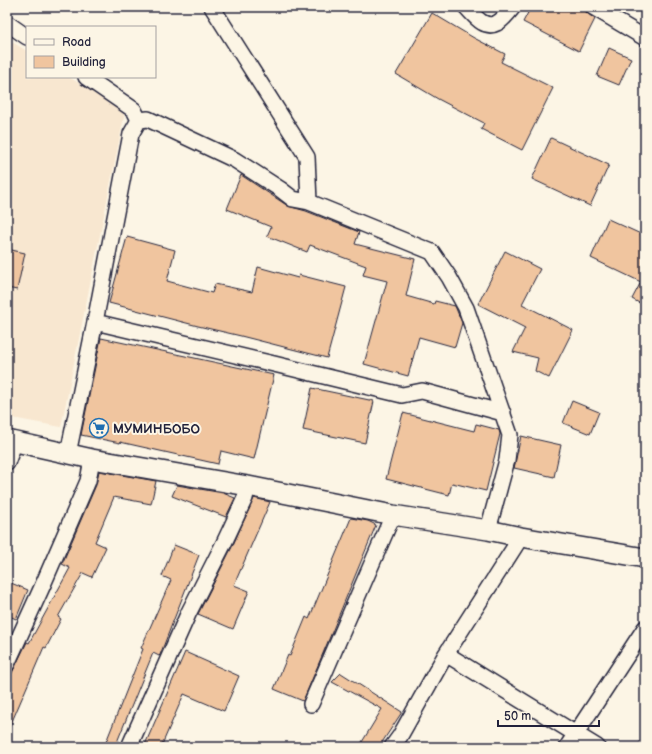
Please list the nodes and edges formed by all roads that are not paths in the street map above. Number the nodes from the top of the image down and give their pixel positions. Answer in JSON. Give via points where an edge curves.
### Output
{"nodes":[{"id":1,"x":212,"y":7,"type":"edge"},
{"id":2,"x":466,"y":7,"type":"edge"},
{"id":3,"x":513,"y":7,"type":"edge"},
{"id":4,"x":593,"y":7,"type":"edge"},
{"id":5,"x":7,"y":23,"type":"edge"},
{"id":6,"x":26,"y":36,"type":"edge"},
{"id":7,"x":645,"y":38,"type":"edge"},
{"id":8,"x":87,"y":78,"type":"edge"},
{"id":9,"x":139,"y":120,"type":"junction"},
{"id":10,"x":309,"y":202,"type":"junction"},
{"id":11,"x":95,"y":322,"type":"junction"},
{"id":12,"x":503,"y":413,"type":"junction"},
{"id":13,"x":11,"y":440,"type":"edge"},
{"id":14,"x":68,"y":454,"type":"junction"},
{"id":15,"x":92,"y":460,"type":"junction"},
{"id":16,"x":7,"y":463,"type":"edge"},
{"id":17,"x":248,"y":486,"type":"junction"},
{"id":18,"x":393,"y":515,"type":"junction"},
{"id":19,"x":488,"y":530,"type":"junction"},
{"id":20,"x":522,"y":537,"type":"junction"},
{"id":21,"x":645,"y":558,"type":"edge"},
{"id":22,"x":645,"y":628,"type":"edge"},
{"id":23,"x":446,"y":654,"type":"junction"},
{"id":24,"x":7,"y":664,"type":"edge"},
{"id":25,"x":311,"y":704,"type":"dead end"},
{"id":26,"x":575,"y":733,"type":"junction"},
{"id":27,"x":129,"y":747,"type":"edge"},
{"id":28,"x":392,"y":747,"type":"edge"},
{"id":29,"x":567,"y":747,"type":"edge"},
{"id":30,"x":597,"y":747,"type":"edge"}],
"edges":[{"from":1,"to":10,"type":"street","via":[[307,157]]},
{"from":2,"to":3,"type":"street","via":[[478,20],[487,25],[497,23]]},
{"from":4,"to":7,"type":"street"},
{"from":5,"to":6,"type":"street"},
{"from":8,"to":9,"type":"street","via":[[134,110]]},
{"from":9,"to":10,"type":"street","via":[[148,119],[235,160],[293,199]]},
{"from":9,"to":11,"type":"street","via":[[130,134]]},
{"from":10,"to":12,"type":"street","via":[[432,252],[466,308]]},
{"from":11,"to":12,"type":"street","via":[[402,395],[422,391]]},
{"from":11,"to":14,"type":"street"},
{"from":12,"to":19,"type":"street","via":[[510,435],[507,460]]},
{"from":13,"to":14,"type":"street"},
{"from":13,"to":16,"type":"street"},
{"from":14,"to":15,"type":"street"},
{"from":15,"to":17,"type":"street"},
{"from":15,"to":24,"type":"street","via":[[88,481]]},
{"from":17,"to":18,"type":"street"},
{"from":17,"to":27,"type":"street","via":[[245,498],[189,612]]},
{"from":18,"to":19,"type":"street"},
{"from":18,"to":25,"type":"street"},
{"from":19,"to":20,"type":"street"},
{"from":20,"to":21,"type":"street"},
{"from":20,"to":23,"type":"street"},
{"from":22,"to":26,"type":"street"},
{"from":23,"to":26,"type":"street"},
{"from":23,"to":28,"type":"street"},
{"from":26,"to":29,"type":"street"},
{"from":26,"to":30,"type":"street"}]}
